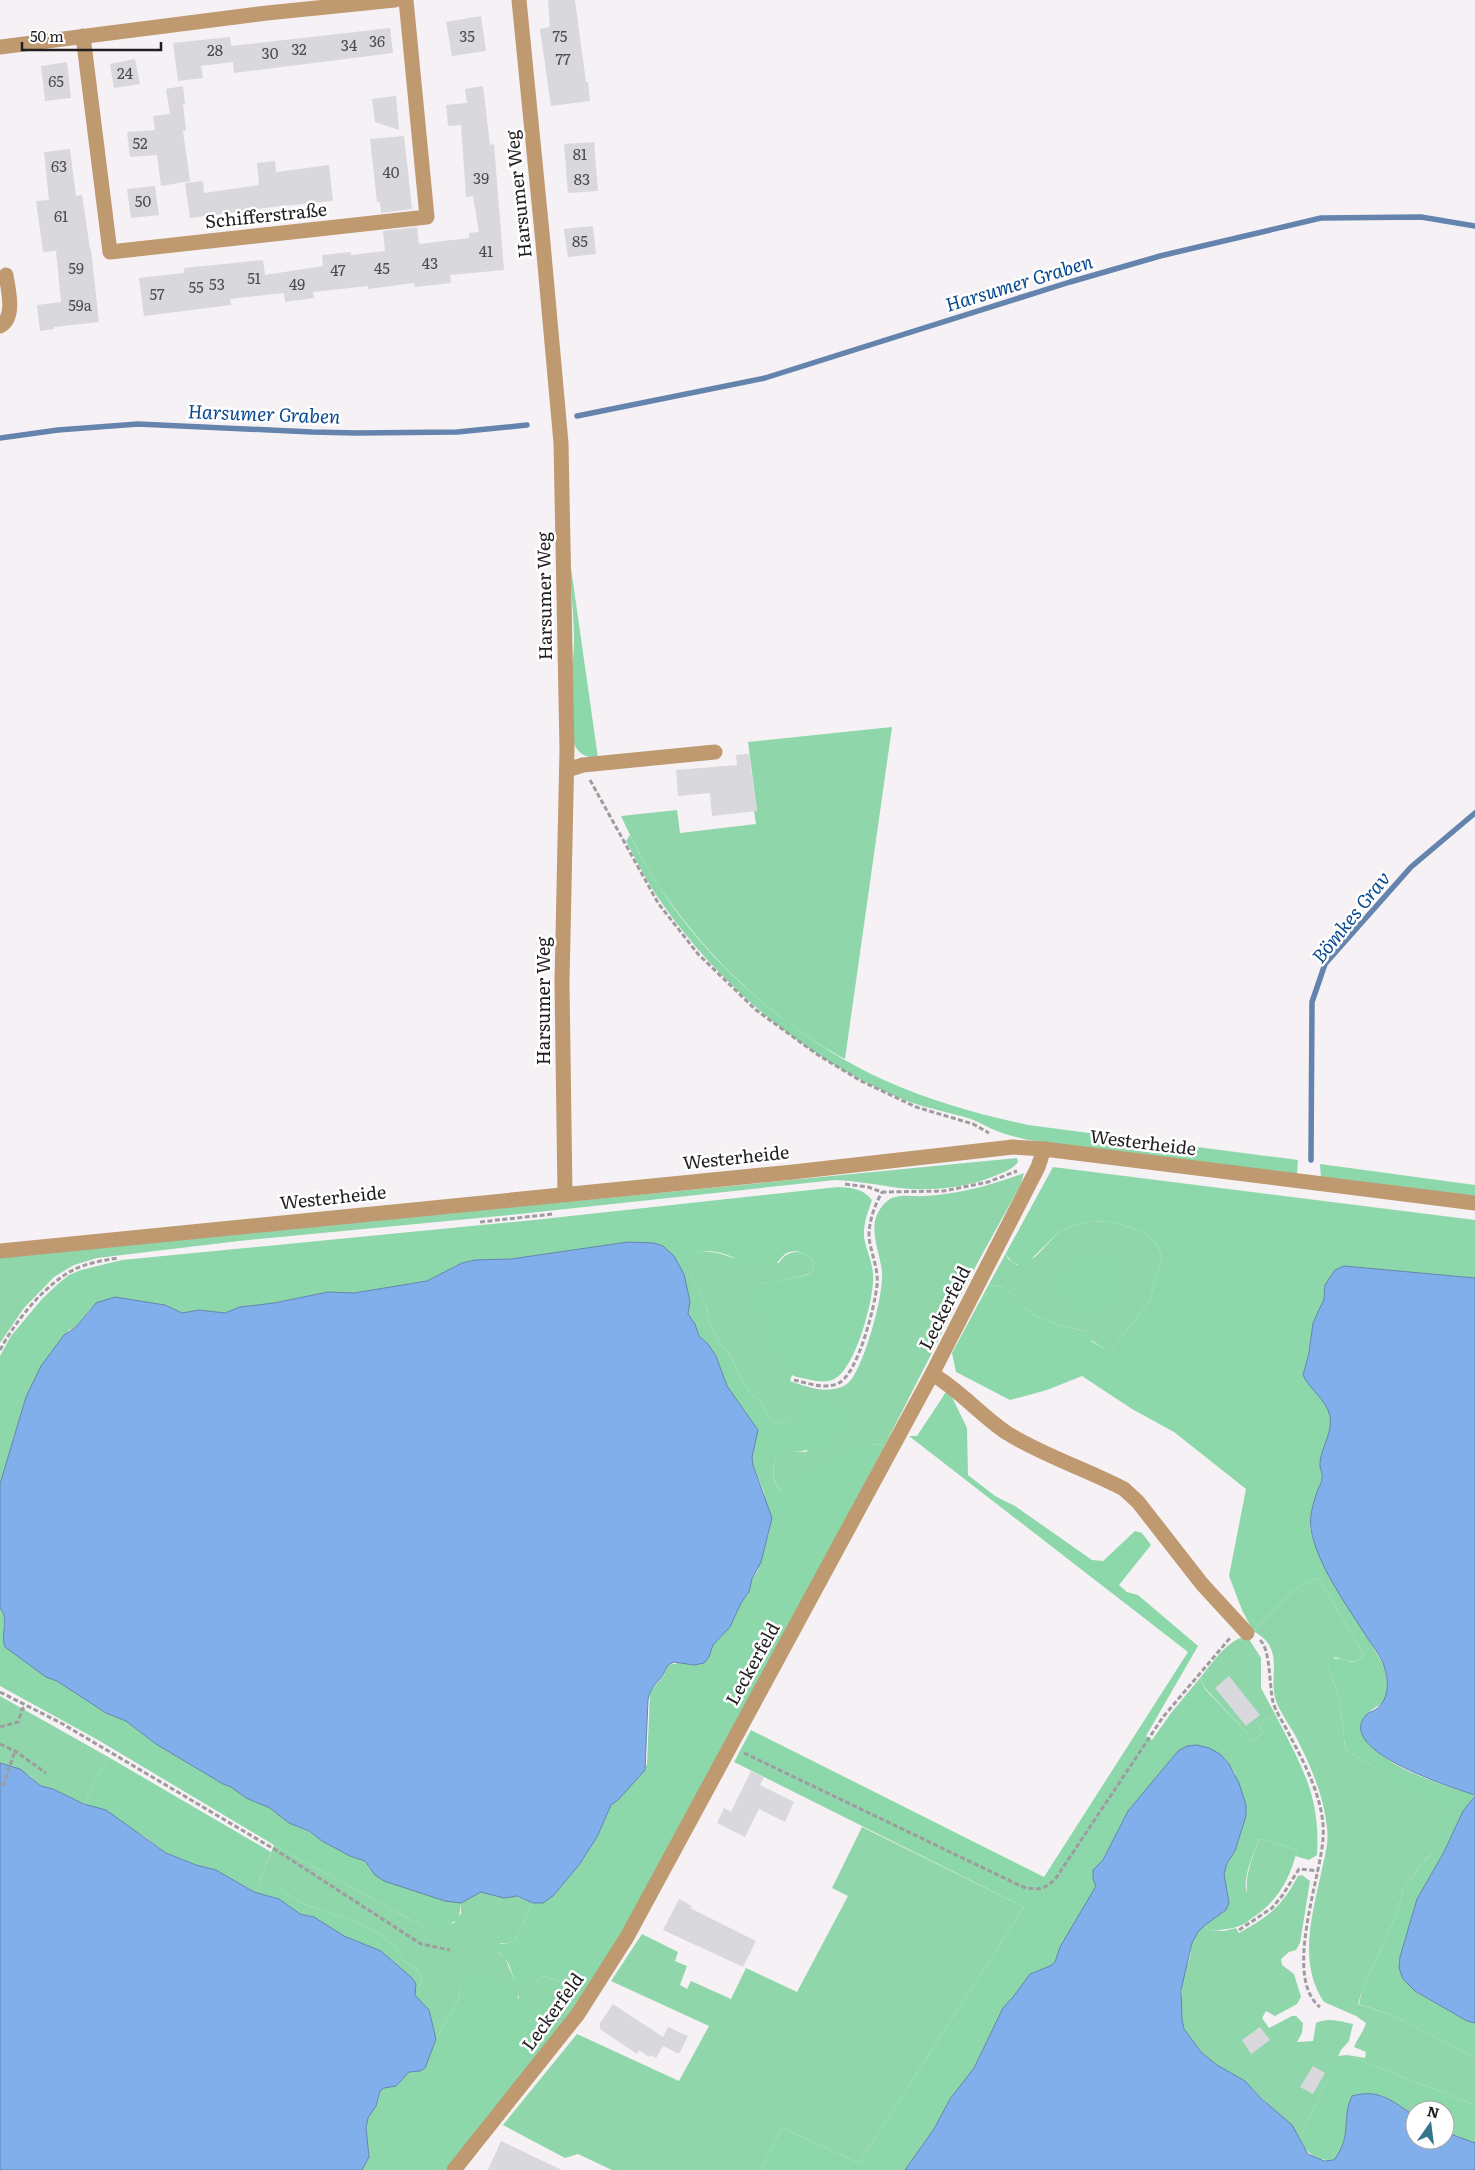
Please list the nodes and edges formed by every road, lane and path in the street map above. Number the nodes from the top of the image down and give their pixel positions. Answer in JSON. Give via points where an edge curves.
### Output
{"nodes":[{"id":1,"x":395,"y":0,"type":"edge"},
{"id":2,"x":406,"y":0,"type":"edge"},
{"id":3,"x":519,"y":0,"type":"edge"},
{"id":4,"x":266,"y":6,"type":"edge"},
{"id":5,"x":83,"y":36,"type":"junction"},
{"id":6,"x":0,"y":47,"type":"edge"},
{"id":7,"x":6,"y":275,"type":"dead end"},
{"id":8,"x":0,"y":326,"type":"edge"},
{"id":9,"x":715,"y":752,"type":"dead end"},
{"id":10,"x":583,"y":765,"type":"junction"},
{"id":11,"x":566,"y":770,"type":"junction"},
{"id":12,"x":1013,"y":1147,"type":"junction"},
{"id":13,"x":1044,"y":1150,"type":"junction"},
{"id":14,"x":1038,"y":1167,"type":"junction"},
{"id":15,"x":838,"y":1184,"type":"dead end"},
{"id":16,"x":882,"y":1192,"type":"junction"},
{"id":17,"x":565,"y":1194,"type":"junction"},
{"id":18,"x":1475,"y":1204,"type":"edge"},
{"id":19,"x":557,"y":1214,"type":"dead end"},
{"id":20,"x":478,"y":1222,"type":"dead end"},
{"id":21,"x":0,"y":1250,"type":"edge"},
{"id":22,"x":127,"y":1257,"type":"dead end"},
{"id":23,"x":0,"y":1350,"type":"edge"},
{"id":24,"x":932,"y":1374,"type":"junction"},
{"id":25,"x":794,"y":1380,"type":"dead end"},
{"id":26,"x":1247,"y":1633,"type":"junction"},
{"id":27,"x":0,"y":1692,"type":"edge"},
{"id":28,"x":27,"y":1707,"type":"junction"},
{"id":29,"x":0,"y":1727,"type":"edge"},
{"id":30,"x":0,"y":1744,"type":"edge"},
{"id":31,"x":730,"y":1746,"type":"junction"},
{"id":32,"x":15,"y":1751,"type":"junction"},
{"id":33,"x":46,"y":1773,"type":"dead end"},
{"id":34,"x":3,"y":1786,"type":"dead end"},
{"id":35,"x":1318,"y":1871,"type":"junction"},
{"id":36,"x":1239,"y":1930,"type":"dead end"},
{"id":37,"x":450,"y":1950,"type":"dead end"},
{"id":38,"x":1320,"y":2007,"type":"dead end"},
{"id":39,"x":454,"y":2170,"type":"edge"}],
"edges":[{"from":1,"to":4,"type":"street"},
{"from":2,"to":5,"type":"street","name":"Schifferstraße","via":[[427,217],[110,252]]},
{"from":3,"to":11,"type":"street","name":"Harsumer Weg","via":[[561,443]]},
{"from":4,"to":5,"type":"street"},
{"from":5,"to":6,"type":"street"},
{"from":7,"to":8,"type":"street","via":[[10,310],[8,318]]},
{"from":9,"to":10,"type":"street"},
{"from":10,"to":11,"type":"street"},
{"from":10,"to":12,"type":"path","via":[[658,903],[698,954],[756,1010],[818,1055],[861,1081],[916,1107],[973,1124]]},
{"from":11,"to":17,"type":"street","name":"Harsumer Weg","via":[[562,982]]},
{"from":12,"to":13,"type":"street","name":"Westerheide"},
{"from":12,"to":17,"type":"street","name":"Westerheide"},
{"from":13,"to":14,"type":"street","name":"Leckerfeld"},
{"from":13,"to":18,"type":"street","name":"Westerheide"},
{"from":14,"to":16,"type":"path","via":[[965,1189]]},
{"from":14,"to":24,"type":"street","name":"Leckerfeld"},
{"from":15,"to":16,"type":"path","via":[[852,1184]]},
{"from":16,"to":25,"type":"path","via":[[870,1220],[869,1236],[877,1284],[856,1362],[848,1375],[834,1384],[818,1386]]},
{"from":17,"to":21,"type":"street","name":"Westerheide"},
{"from":19,"to":20,"type":"path"},
{"from":22,"to":23,"type":"path","via":[[90,1263],[67,1273],[46,1289],[8,1335]]},
{"from":24,"to":26,"type":"street","via":[[950,1384],[978,1412],[1007,1433],[1124,1489]]},
{"from":24,"to":31,"type":"street","name":"Leckerfeld"},
{"from":26,"to":31,"type":"path","via":[[1234,1634],[1163,1717],[1056,1878],[1047,1887],[1034,1890]]},
{"from":26,"to":35,"type":"path","via":[[1263,1643],[1273,1704],[1302,1759],[1320,1807],[1323,1836]]},
{"from":27,"to":28,"type":"path"},
{"from":28,"to":29,"type":"path","via":[[22,1709],[18,1722]]},
{"from":28,"to":37,"type":"path","via":[[61,1723],[279,1852],[421,1944]]},
{"from":30,"to":32,"type":"path"},
{"from":31,"to":39,"type":"street","name":"Leckerfeld","via":[[628,1937],[583,2006]]},
{"from":32,"to":33,"type":"path"},
{"from":32,"to":34,"type":"path"},
{"from":35,"to":36,"type":"path","via":[[1299,1869],[1272,1908]]},
{"from":35,"to":38,"type":"path","via":[[1304,1947],[1308,1993]]}]}
